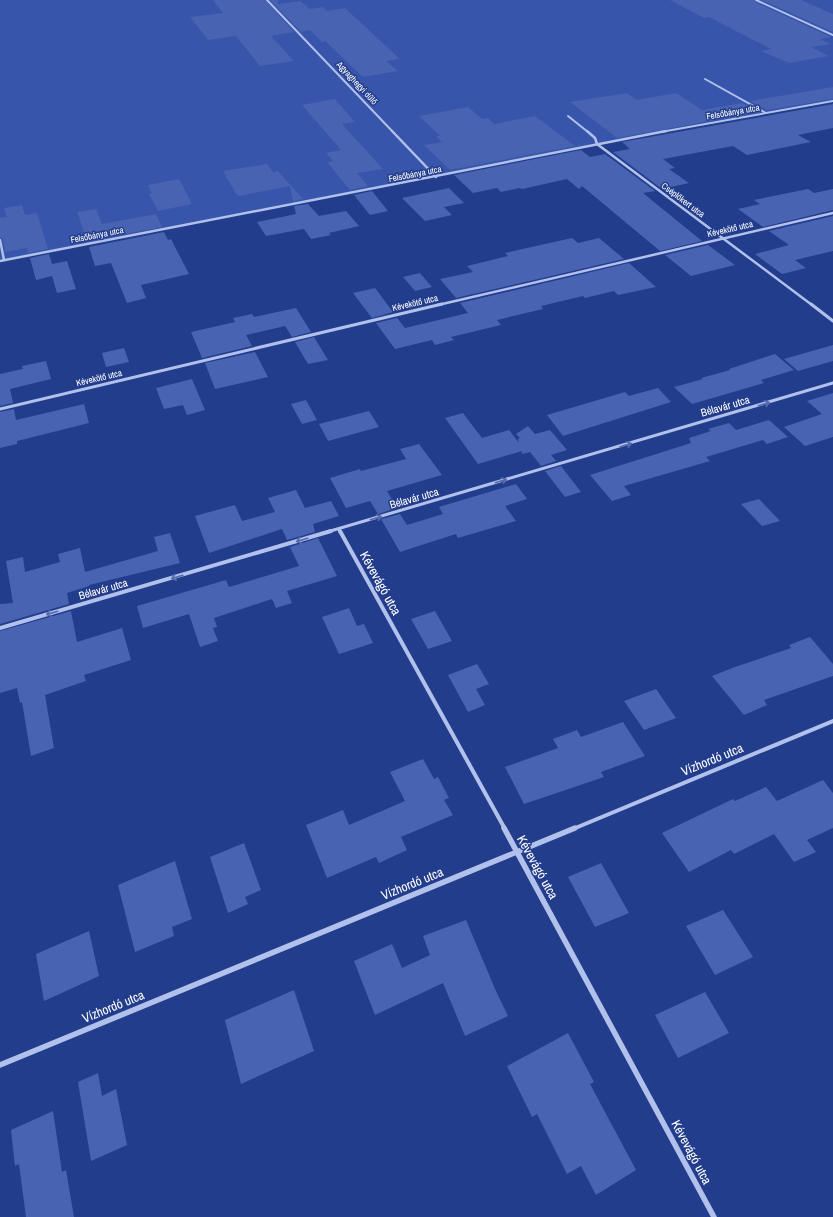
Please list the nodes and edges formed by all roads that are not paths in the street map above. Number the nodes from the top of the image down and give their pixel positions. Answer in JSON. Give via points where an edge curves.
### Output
{"nodes":[{"id":1,"x":267,"y":0,"type":"edge"},
{"id":2,"x":756,"y":0,"type":"edge"},
{"id":3,"x":833,"y":35,"type":"edge"},
{"id":4,"x":706,"y":79,"type":"dead end"},
{"id":5,"x":833,"y":101,"type":"edge"},
{"id":6,"x":766,"y":114,"type":"junction"},
{"id":7,"x":568,"y":116,"type":"dead end"},
{"id":8,"x":597,"y":144,"type":"junction"},
{"id":9,"x":436,"y":177,"type":"junction"},
{"id":10,"x":833,"y":213,"type":"edge"},
{"id":11,"x":722,"y":238,"type":"junction"},
{"id":12,"x":0,"y":240,"type":"edge"},
{"id":13,"x":4,"y":260,"type":"junction"},
{"id":14,"x":0,"y":261,"type":"edge"},
{"id":15,"x":833,"y":321,"type":"edge"},
{"id":16,"x":833,"y":383,"type":"edge"},
{"id":17,"x":0,"y":409,"type":"edge"},
{"id":18,"x":339,"y":529,"type":"junction"},
{"id":19,"x":0,"y":628,"type":"edge"},
{"id":20,"x":833,"y":721,"type":"edge"},
{"id":21,"x":517,"y":851,"type":"junction"},
{"id":22,"x":0,"y":1065,"type":"edge"},
{"id":23,"x":714,"y":1217,"type":"edge"}],
"edges":[{"from":1,"to":9,"type":"street","name":"Agyaghegyi dűlő"},
{"from":2,"to":3,"type":"street"},
{"from":4,"to":6,"type":"street"},
{"from":5,"to":6,"type":"street","name":"Felsőbánya utca"},
{"from":6,"to":8,"type":"street","name":"Felsőbánya utca"},
{"from":7,"to":8,"type":"street","name":"Cséplőkert utca","via":[[595,138]]},
{"from":8,"to":9,"type":"street","name":"Felsőbánya utca"},
{"from":8,"to":11,"type":"street","name":"Cséplőkert utca"},
{"from":9,"to":13,"type":"street","name":"Felsőbánya utca"},
{"from":10,"to":11,"type":"street","name":"Kévekötő utca"},
{"from":11,"to":15,"type":"street","name":"Cséplőkert utca"},
{"from":11,"to":17,"type":"street","name":"Kévekötő utca"},
{"from":12,"to":13,"type":"street"},
{"from":13,"to":14,"type":"street","name":"Felsőbánya utca"},
{"from":18,"to":16,"type":"street","name":"Bélavár utca","one_way":true},
{"from":18,"to":19,"type":"street","name":"Bélavár utca","one_way":true},
{"from":18,"to":21,"type":"street","name":"Kévevágó utca"},
{"from":20,"to":21,"type":"street","name":"Vízhordó utca"},
{"from":21,"to":22,"type":"street","name":"Vízhordó utca"},
{"from":21,"to":23,"type":"street","name":"Kévevágó utca"}]}
